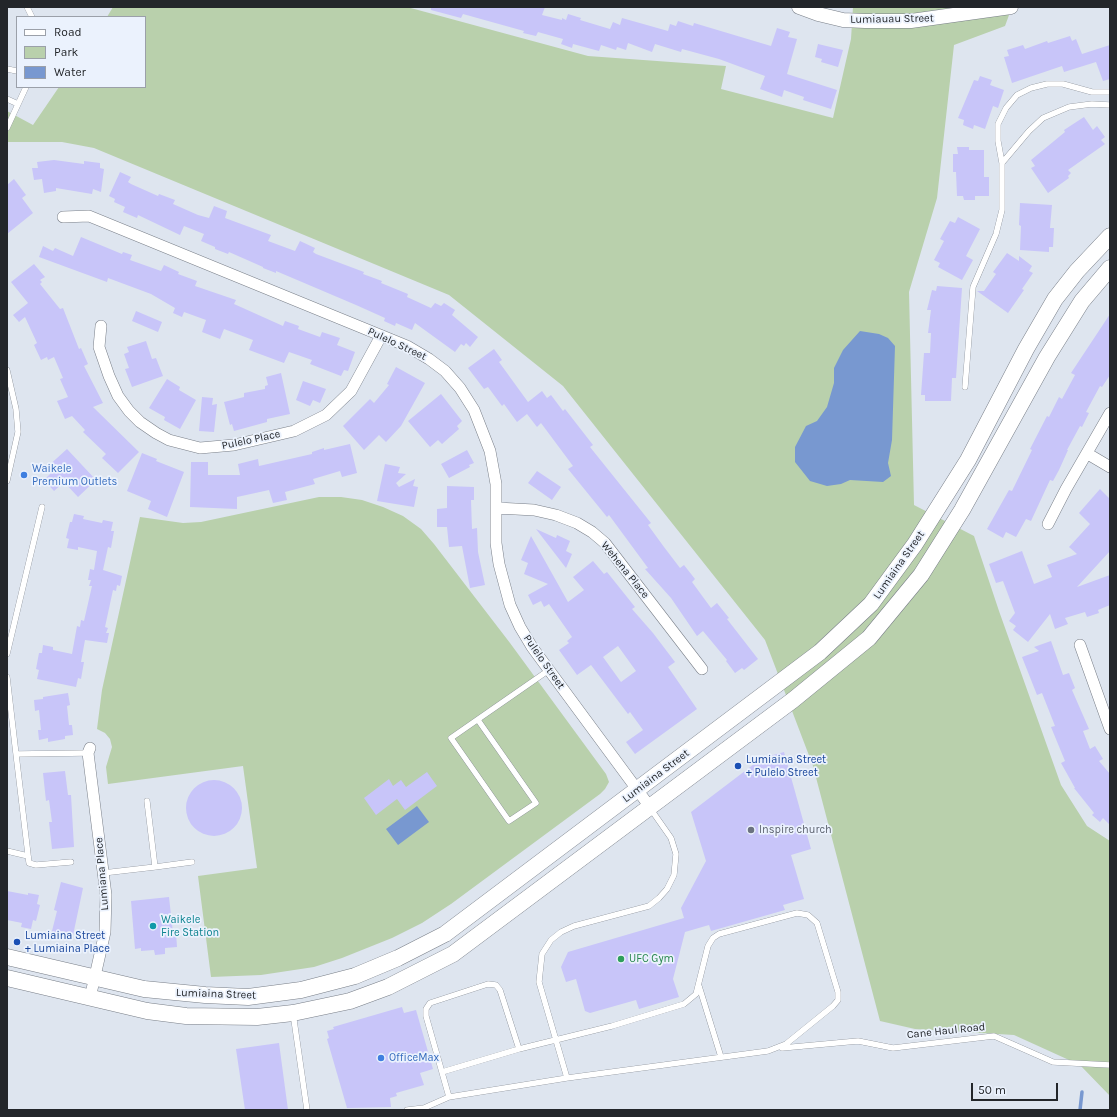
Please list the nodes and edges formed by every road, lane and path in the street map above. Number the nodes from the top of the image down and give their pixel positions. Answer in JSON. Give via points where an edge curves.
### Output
{"nodes":[{"id":1,"x":27,"y":7,"type":"edge"},
{"id":2,"x":799,"y":7,"type":"edge"},
{"id":3,"x":1011,"y":7,"type":"edge"},
{"id":4,"x":32,"y":16,"type":"edge"},
{"id":5,"x":26,"y":88,"type":"edge"},
{"id":6,"x":1092,"y":92,"type":"junction"},
{"id":7,"x":1110,"y":92,"type":"edge"},
{"id":8,"x":7,"y":99,"type":"edge"},
{"id":9,"x":18,"y":104,"type":"junction"},
{"id":10,"x":1092,"y":104,"type":"junction"},
{"id":11,"x":1110,"y":105,"type":"edge"},
{"id":12,"x":7,"y":128,"type":"edge"},
{"id":13,"x":1002,"y":163,"type":"junction"},
{"id":14,"x":63,"y":216,"type":"dead end"},
{"id":15,"x":1110,"y":236,"type":"edge"},
{"id":16,"x":1110,"y":268,"type":"edge"},
{"id":17,"x":101,"y":326,"type":"dead end"},
{"id":18,"x":381,"y":336,"type":"junction"},
{"id":19,"x":7,"y":370,"type":"edge"},
{"id":20,"x":965,"y":387,"type":"dead end"},
{"id":21,"x":1110,"y":413,"type":"edge"},
{"id":22,"x":1088,"y":454,"type":"junction"},
{"id":23,"x":1110,"y":467,"type":"edge"},
{"id":24,"x":7,"y":480,"type":"edge"},
{"id":25,"x":42,"y":507,"type":"dead end"},
{"id":26,"x":496,"y":508,"type":"junction"},
{"id":27,"x":1048,"y":524,"type":"dead end"},
{"id":28,"x":1080,"y":645,"type":"dead end"},
{"id":29,"x":7,"y":654,"type":"edge"},
{"id":30,"x":702,"y":669,"type":"dead end"},
{"id":31,"x":549,"y":670,"type":"junction"},
{"id":32,"x":7,"y":677,"type":"edge"},
{"id":33,"x":478,"y":720,"type":"junction"},
{"id":34,"x":1110,"y":729,"type":"edge"},
{"id":35,"x":89,"y":751,"type":"joint"},
{"id":36,"x":16,"y":754,"type":"junction"},
{"id":37,"x":638,"y":790,"type":"junction"},
{"id":38,"x":147,"y":801,"type":"dead end"},
{"id":39,"x":650,"y":807,"type":"junction"},
{"id":40,"x":7,"y":851,"type":"edge"},
{"id":41,"x":28,"y":856,"type":"junction"},
{"id":42,"x":70,"y":862,"type":"dead end"},
{"id":43,"x":192,"y":862,"type":"dead end"},
{"id":44,"x":155,"y":867,"type":"junction"},
{"id":45,"x":103,"y":873,"type":"junction"},
{"id":46,"x":7,"y":957,"type":"edge"},
{"id":47,"x":7,"y":978,"type":"edge"},
{"id":48,"x":95,"y":979,"type":"junction"},
{"id":49,"x":699,"y":985,"type":"junction"},
{"id":50,"x":90,"y":998,"type":"junction"},
{"id":51,"x":293,"y":1013,"type":"junction"},
{"id":52,"x":556,"y":1040,"type":"junction"},
{"id":53,"x":779,"y":1048,"type":"junction"},
{"id":54,"x":519,"y":1049,"type":"junction"},
{"id":55,"x":721,"y":1057,"type":"junction"},
{"id":56,"x":1110,"y":1065,"type":"edge"},
{"id":57,"x":442,"y":1072,"type":"junction"},
{"id":58,"x":566,"y":1078,"type":"junction"},
{"id":59,"x":449,"y":1097,"type":"junction"},
{"id":60,"x":307,"y":1110,"type":"edge"},
{"id":61,"x":407,"y":1110,"type":"edge"}],
"edges":[{"from":1,"to":4,"type":"lane"},
{"from":2,"to":3,"type":"street","name":"Lumiauau Street","via":[[837,18],[865,22],[911,21]]},
{"from":5,"to":9,"type":"lane"},
{"from":6,"to":7,"type":"lane"},
{"from":6,"to":10,"type":"lane"},
{"from":6,"to":13,"type":"lane","via":[[1063,84],[1047,84],[1017,95],[1006,108],[998,124]]},
{"from":8,"to":9,"type":"lane"},
{"from":9,"to":12,"type":"lane"},
{"from":10,"to":11,"type":"lane"},
{"from":10,"to":13,"type":"lane","via":[[1069,107],[1044,118],[1029,130]]},
{"from":13,"to":20,"type":"lane","via":[[1002,210],[996,234],[973,287]]},
{"from":14,"to":18,"type":"street","name":"Pulelo Street","via":[[89,216]]},
{"from":15,"to":37,"type":"main road","name":"Lumiaina Street","via":[[1077,271],[1056,299],[1026,349],[968,460],[915,544],[871,604],[820,652]]},
{"from":16,"to":39,"type":"main road","name":"Lumiaina Street","via":[[1082,301],[1066,326],[962,510],[922,575],[896,608],[869,638],[840,664]]},
{"from":17,"to":18,"type":"street","name":"Pulelo Place","via":[[99,347],[118,396],[129,411],[169,440],[200,448],[234,445],[294,431],[326,415],[351,392]]},
{"from":18,"to":26,"type":"street","name":"Pulelo Street","via":[[407,346],[429,359],[445,371],[460,388],[484,432],[494,470]]},
{"from":19,"to":24,"type":"lane","via":[[14,396],[18,432]]},
{"from":21,"to":22,"type":"street"},
{"from":22,"to":23,"type":"street"},
{"from":22,"to":27,"type":"street"},
{"from":25,"to":29,"type":"lane"},
{"from":26,"to":30,"type":"street","name":"Wehena Place","via":[[534,510],[556,515],[592,532],[605,543]]},
{"from":26,"to":31,"type":"street","name":"Pulelo Street","via":[[498,564],[510,605],[532,647]]},
{"from":28,"to":34,"type":"street"},
{"from":31,"to":33,"type":"lane"},
{"from":31,"to":37,"type":"street","name":"Pulelo Street"},
{"from":32,"to":36,"type":"lane"},
{"from":33,"to":33,"type":"lane","via":[[451,738],[509,822],[536,803]]},
{"from":35,"to":36,"type":"lane"},
{"from":35,"to":45,"type":"street","name":"Lumiana Place"},
{"from":36,"to":41,"type":"lane"},
{"from":37,"to":39,"type":"street","name":"Pulelo Street"},
{"from":37,"to":48,"type":"main road","name":"Lumiaina Street","via":[[445,934],[356,976],[301,990],[248,997],[174,993]]},
{"from":38,"to":44,"type":"lane"},
{"from":39,"to":51,"type":"main road","name":"Lumiaina Street","via":[[454,954],[388,987],[350,1001]]},
{"from":39,"to":52,"type":"lane","via":[[672,838],[676,854],[674,875],[659,898],[649,906],[574,926],[551,940],[542,954],[539,982]]},
{"from":40,"to":41,"type":"lane"},
{"from":41,"to":42,"type":"lane","via":[[29,863],[36,865]]},
{"from":43,"to":44,"type":"lane"},
{"from":44,"to":45,"type":"lane"},
{"from":45,"to":48,"type":"street","name":"Lumiana Place","via":[[106,895],[105,926]]},
{"from":46,"to":48,"type":"main road","name":"Lumiaina Street"},
{"from":47,"to":50,"type":"main road","name":"Lumiaina Street"},
{"from":48,"to":50,"type":"street","name":"Lumiana Place"},
{"from":49,"to":52,"type":"lane","via":[[691,999],[678,1006]]},
{"from":49,"to":53,"type":"lane","via":[[708,946],[716,936],[797,913],[811,916],[818,926],[838,992],[838,1000]]},
{"from":49,"to":55,"type":"lane"},
{"from":50,"to":51,"type":"main road","name":"Lumiaina Street","via":[[147,1011],[186,1016],[257,1017]]},
{"from":51,"to":60,"type":"lane"},
{"from":52,"to":54,"type":"lane"},
{"from":52,"to":58,"type":"lane"},
{"from":53,"to":55,"type":"lane","name":"Cane Haul Road"},
{"from":53,"to":56,"type":"lane","name":"Cane Haul Road","via":[[858,1041],[893,1048],[994,1036],[1053,1062]]},
{"from":54,"to":57,"type":"lane"},
{"from":54,"to":57,"type":"lane","via":[[499,988],[494,984],[488,984],[431,1002],[426,1007],[426,1016]]},
{"from":55,"to":58,"type":"lane","name":"Cane Haul Road"},
{"from":57,"to":59,"type":"lane"},
{"from":58,"to":59,"type":"lane","name":"Cane Haul Road"},
{"from":59,"to":61,"type":"lane","name":"Cane Haul Road","via":[[424,1108]]}]}
